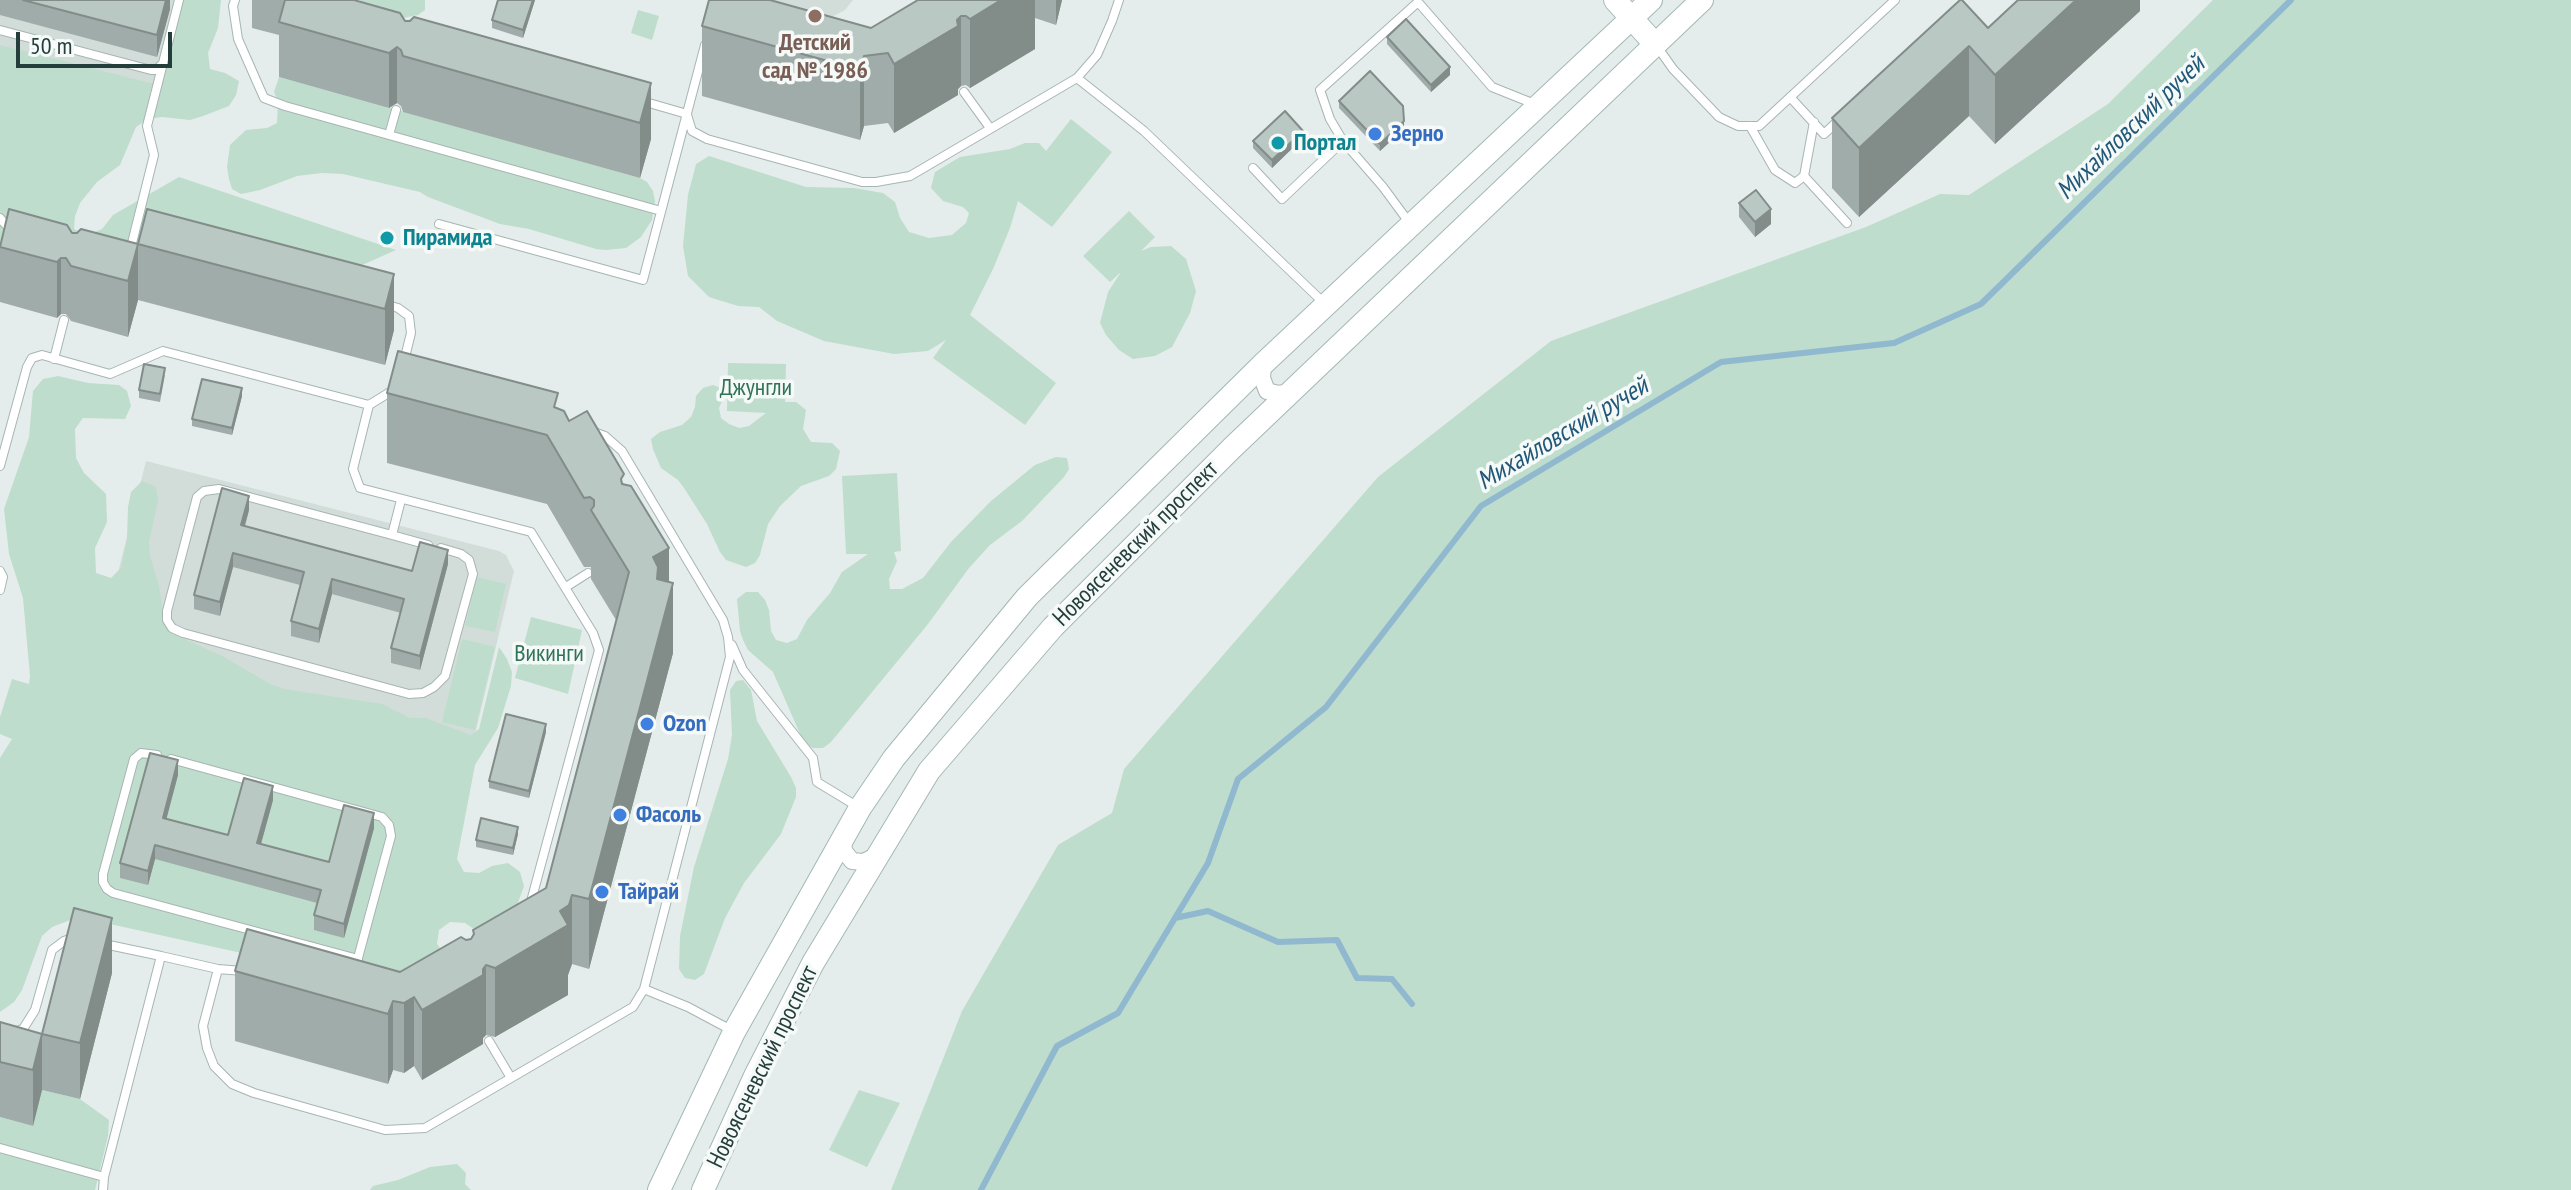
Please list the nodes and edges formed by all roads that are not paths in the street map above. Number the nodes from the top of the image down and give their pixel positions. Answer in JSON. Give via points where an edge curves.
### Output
{"nodes":[{"id":1,"x":179,"y":0,"type":"edge"},
{"id":2,"x":235,"y":0,"type":"edge"},
{"id":3,"x":1119,"y":0,"type":"edge"},
{"id":4,"x":1615,"y":0,"type":"edge"},
{"id":5,"x":1651,"y":0,"type":"edge"},
{"id":6,"x":1702,"y":0,"type":"edge"},
{"id":7,"x":1895,"y":0,"type":"edge"},
{"id":8,"x":1631,"y":18,"type":"junction"},
{"id":9,"x":0,"y":30,"type":"edge"},
{"id":10,"x":711,"y":38,"type":"edge"},
{"id":11,"x":1655,"y":44,"type":"junction"},
{"id":12,"x":163,"y":62,"type":"junction"},
{"id":13,"x":1077,"y":78,"type":"junction"},
{"id":14,"x":964,"y":92,"type":"dead end"},
{"id":15,"x":627,"y":97,"type":"edge"},
{"id":16,"x":1790,"y":97,"type":"junction"},
{"id":17,"x":1538,"y":105,"type":"junction"},
{"id":18,"x":396,"y":110,"type":"dead end"},
{"id":19,"x":1846,"y":113,"type":"edge"},
{"id":20,"x":687,"y":114,"type":"junction"},
{"id":21,"x":1814,"y":122,"type":"junction"},
{"id":22,"x":1750,"y":126,"type":"junction"},
{"id":23,"x":990,"y":128,"type":"junction"},
{"id":24,"x":389,"y":135,"type":"junction"},
{"id":25,"x":1343,"y":141,"type":"junction"},
{"id":26,"x":1253,"y":168,"type":"dead end"},
{"id":27,"x":1804,"y":176,"type":"junction"},
{"id":28,"x":661,"y":211,"type":"junction"},
{"id":29,"x":0,"y":218,"type":"edge"},
{"id":30,"x":1847,"y":223,"type":"dead end"},
{"id":31,"x":439,"y":224,"type":"dead end"},
{"id":32,"x":1411,"y":225,"type":"junction"},
{"id":33,"x":14,"y":234,"type":"junction"},
{"id":34,"x":26,"y":236,"type":"edge"},
{"id":35,"x":2,"y":239,"type":"edge"},
{"id":36,"x":140,"y":250,"type":"edge"},
{"id":37,"x":129,"y":256,"type":"junction"},
{"id":38,"x":118,"y":261,"type":"edge"},
{"id":39,"x":367,"y":300,"type":"edge"},
{"id":40,"x":1325,"y":305,"type":"junction"},
{"id":41,"x":64,"y":320,"type":"dead end"},
{"id":42,"x":54,"y":359,"type":"junction"},
{"id":43,"x":1263,"y":364,"type":"junction"},
{"id":44,"x":1292,"y":392,"type":"junction"},
{"id":45,"x":369,"y":405,"type":"junction"},
{"id":46,"x":582,"y":428,"type":"edge"},
{"id":47,"x":0,"y":466,"type":"edge"},
{"id":48,"x":401,"y":500,"type":"junction"},
{"id":49,"x":666,"y":526,"type":"junction"},
{"id":50,"x":653,"y":534,"type":"edge"},
{"id":51,"x":392,"y":535,"type":"junction"},
{"id":52,"x":0,"y":571,"type":"edge"},
{"id":53,"x":588,"y":573,"type":"dead end"},
{"id":54,"x":566,"y":587,"type":"junction"},
{"id":55,"x":0,"y":590,"type":"edge"},
{"id":56,"x":728,"y":637,"type":"junction"},
{"id":57,"x":860,"y":808,"type":"junction"},
{"id":58,"x":843,"y":835,"type":"junction"},
{"id":59,"x":877,"y":855,"type":"junction"},
{"id":60,"x":822,"y":873,"type":"junction"},
{"id":61,"x":855,"y":892,"type":"junction"},
{"id":62,"x":526,"y":921,"type":"edge"},
{"id":63,"x":83,"y":939,"type":"edge"},
{"id":64,"x":99,"y":942,"type":"edge"},
{"id":65,"x":161,"y":956,"type":"junction"},
{"id":66,"x":358,"y":959,"type":"junction"},
{"id":67,"x":218,"y":969,"type":"junction"},
{"id":68,"x":256,"y":973,"type":"edge"},
{"id":69,"x":351,"y":985,"type":"edge"},
{"id":70,"x":644,"y":989,"type":"junction"},
{"id":71,"x":0,"y":1032,"type":"edge"},
{"id":72,"x":734,"y":1032,"type":"junction"},
{"id":73,"x":489,"y":1041,"type":"dead end"},
{"id":74,"x":511,"y":1078,"type":"junction"},
{"id":75,"x":0,"y":1148,"type":"edge"},
{"id":76,"x":104,"y":1177,"type":"junction"},
{"id":77,"x":103,"y":1190,"type":"edge"},
{"id":78,"x":659,"y":1190,"type":"edge"},
{"id":79,"x":703,"y":1190,"type":"edge"}],
"edges":[{"from":1,"to":12,"type":"lane"},
{"from":2,"to":24,"type":"lane","via":[[238,39],[264,98]]},
{"from":3,"to":13,"type":"lane","via":[[1097,55]]},
{"from":4,"to":8,"type":"main road"},
{"from":5,"to":8,"type":"main road","name":"Новоясеневский проспект"},
{"from":6,"to":11,"type":"main road","name":"Новоясеневский проспект"},
{"from":7,"to":16,"type":"lane"},
{"from":8,"to":11,"type":"main road"},
{"from":8,"to":17,"type":"main road","name":"Новоясеневский проспект"},
{"from":9,"to":12,"type":"lane","via":[[151,70]]},
{"from":10,"to":20,"type":"lane","via":[[704,46]]},
{"from":11,"to":22,"type":"lane","via":[[1719,117]]},
{"from":11,"to":44,"type":"main road","name":"Новоясеневский проспект"},
{"from":12,"to":37,"type":"lane","via":[[147,126],[154,155]]},
{"from":13,"to":23,"type":"lane"},
{"from":13,"to":40,"type":"lane","via":[[1153,139]]},
{"from":14,"to":23,"type":"lane"},
{"from":15,"to":20,"type":"lane"},
{"from":16,"to":21,"type":"lane"},
{"from":16,"to":22,"type":"lane","via":[[1759,126]]},
{"from":17,"to":25,"type":"lane","via":[[1492,87],[1418,2],[1320,90]]},
{"from":17,"to":32,"type":"main road","name":"Новоясеневский проспект"},
{"from":18,"to":24,"type":"lane"},
{"from":19,"to":21,"type":"lane","via":[[1824,134]]},
{"from":20,"to":23,"type":"lane","via":[[692,131],[707,139],[862,182],[910,176]]},
{"from":20,"to":28,"type":"lane"},
{"from":21,"to":27,"type":"lane"},
{"from":22,"to":27,"type":"lane","via":[[1775,170],[1795,183]]},
{"from":24,"to":28,"type":"lane"},
{"from":25,"to":26,"type":"lane","via":[[1282,199]]},
{"from":25,"to":32,"type":"lane"},
{"from":27,"to":30,"type":"lane"},
{"from":28,"to":31,"type":"lane","via":[[643,280]]},
{"from":29,"to":33,"type":"lane"},
{"from":32,"to":40,"type":"main road","name":"Новоясеневский проспект"},
{"from":33,"to":34,"type":"lane"},
{"from":33,"to":35,"type":"lane"},
{"from":36,"to":37,"type":"lane"},
{"from":37,"to":38,"type":"lane"},
{"from":39,"to":45,"type":"lane","via":[[409,316],[411,333],[403,365],[408,376]]},
{"from":40,"to":43,"type":"main road","name":"Новоясеневский проспект"},
{"from":41,"to":42,"type":"lane"},
{"from":42,"to":45,"type":"lane","via":[[110,374],[163,351]]},
{"from":42,"to":47,"type":"lane","via":[[42,355],[27,367]]},
{"from":43,"to":44,"type":"street","via":[[1267,391]]},
{"from":43,"to":57,"type":"main road","name":"Новоясеневский проспект","via":[[1027,597],[894,758]]},
{"from":44,"to":59,"type":"main road","name":"Новоясеневский проспект","via":[[1053,627],[929,771]]},
{"from":45,"to":48,"type":"lane","via":[[353,469],[360,488]]},
{"from":46,"to":49,"type":"lane","via":[[605,436],[622,451]]},
{"from":48,"to":51,"type":"lane"},
{"from":48,"to":54,"type":"lane","via":[[531,532]]},
{"from":49,"to":50,"type":"lane"},
{"from":49,"to":56,"type":"lane"},
{"from":51,"to":51,"type":"lane","via":[[461,554],[472,566],[445,676],[423,693],[409,694],[183,633],[167,620],[197,497],[204,491],[219,489]]},
{"from":52,"to":55,"type":"lane"},
{"from":53,"to":54,"type":"lane"},
{"from":54,"to":62,"type":"lane","via":[[599,650]]},
{"from":56,"to":57,"type":"lane","via":[[743,670],[813,758],[817,782]]},
{"from":56,"to":70,"type":"lane","via":[[730,657]]},
{"from":57,"to":58,"type":"main road","name":"Новоясеневский проспект"},
{"from":58,"to":59,"type":"street","via":[[844,851],[852,861]]},
{"from":58,"to":60,"type":"main road","name":"Новоясеневский проспект"},
{"from":59,"to":61,"type":"main road","name":"Новоясеневский проспект"},
{"from":60,"to":61,"type":"street","via":[[847,868],[855,877]]},
{"from":60,"to":72,"type":"main road","name":"Новоясеневский проспект"},
{"from":61,"to":79,"type":"main road","name":"Новоясеневский проспект","via":[[755,1076]]},
{"from":63,"to":71,"type":"lane","via":[[75,937],[52,950],[35,1010],[23,1029]]},
{"from":64,"to":65,"type":"lane"},
{"from":65,"to":67,"type":"lane"},
{"from":65,"to":76,"type":"lane"},
{"from":66,"to":66,"type":"lane","via":[[391,836],[382,817],[147,752],[137,755],[103,874],[107,889]]},
{"from":66,"to":69,"type":"lane"},
{"from":67,"to":68,"type":"lane"},
{"from":67,"to":74,"type":"lane","via":[[203,1026],[207,1048],[214,1066],[232,1084],[254,1093],[385,1130],[406,1130],[425,1128]]},
{"from":70,"to":72,"type":"lane"},
{"from":70,"to":74,"type":"lane","via":[[633,1007]]},
{"from":72,"to":78,"type":"main road","name":"Новоясеневский проспект"},
{"from":73,"to":74,"type":"lane"},
{"from":75,"to":76,"type":"lane"},
{"from":76,"to":77,"type":"lane"}]}
